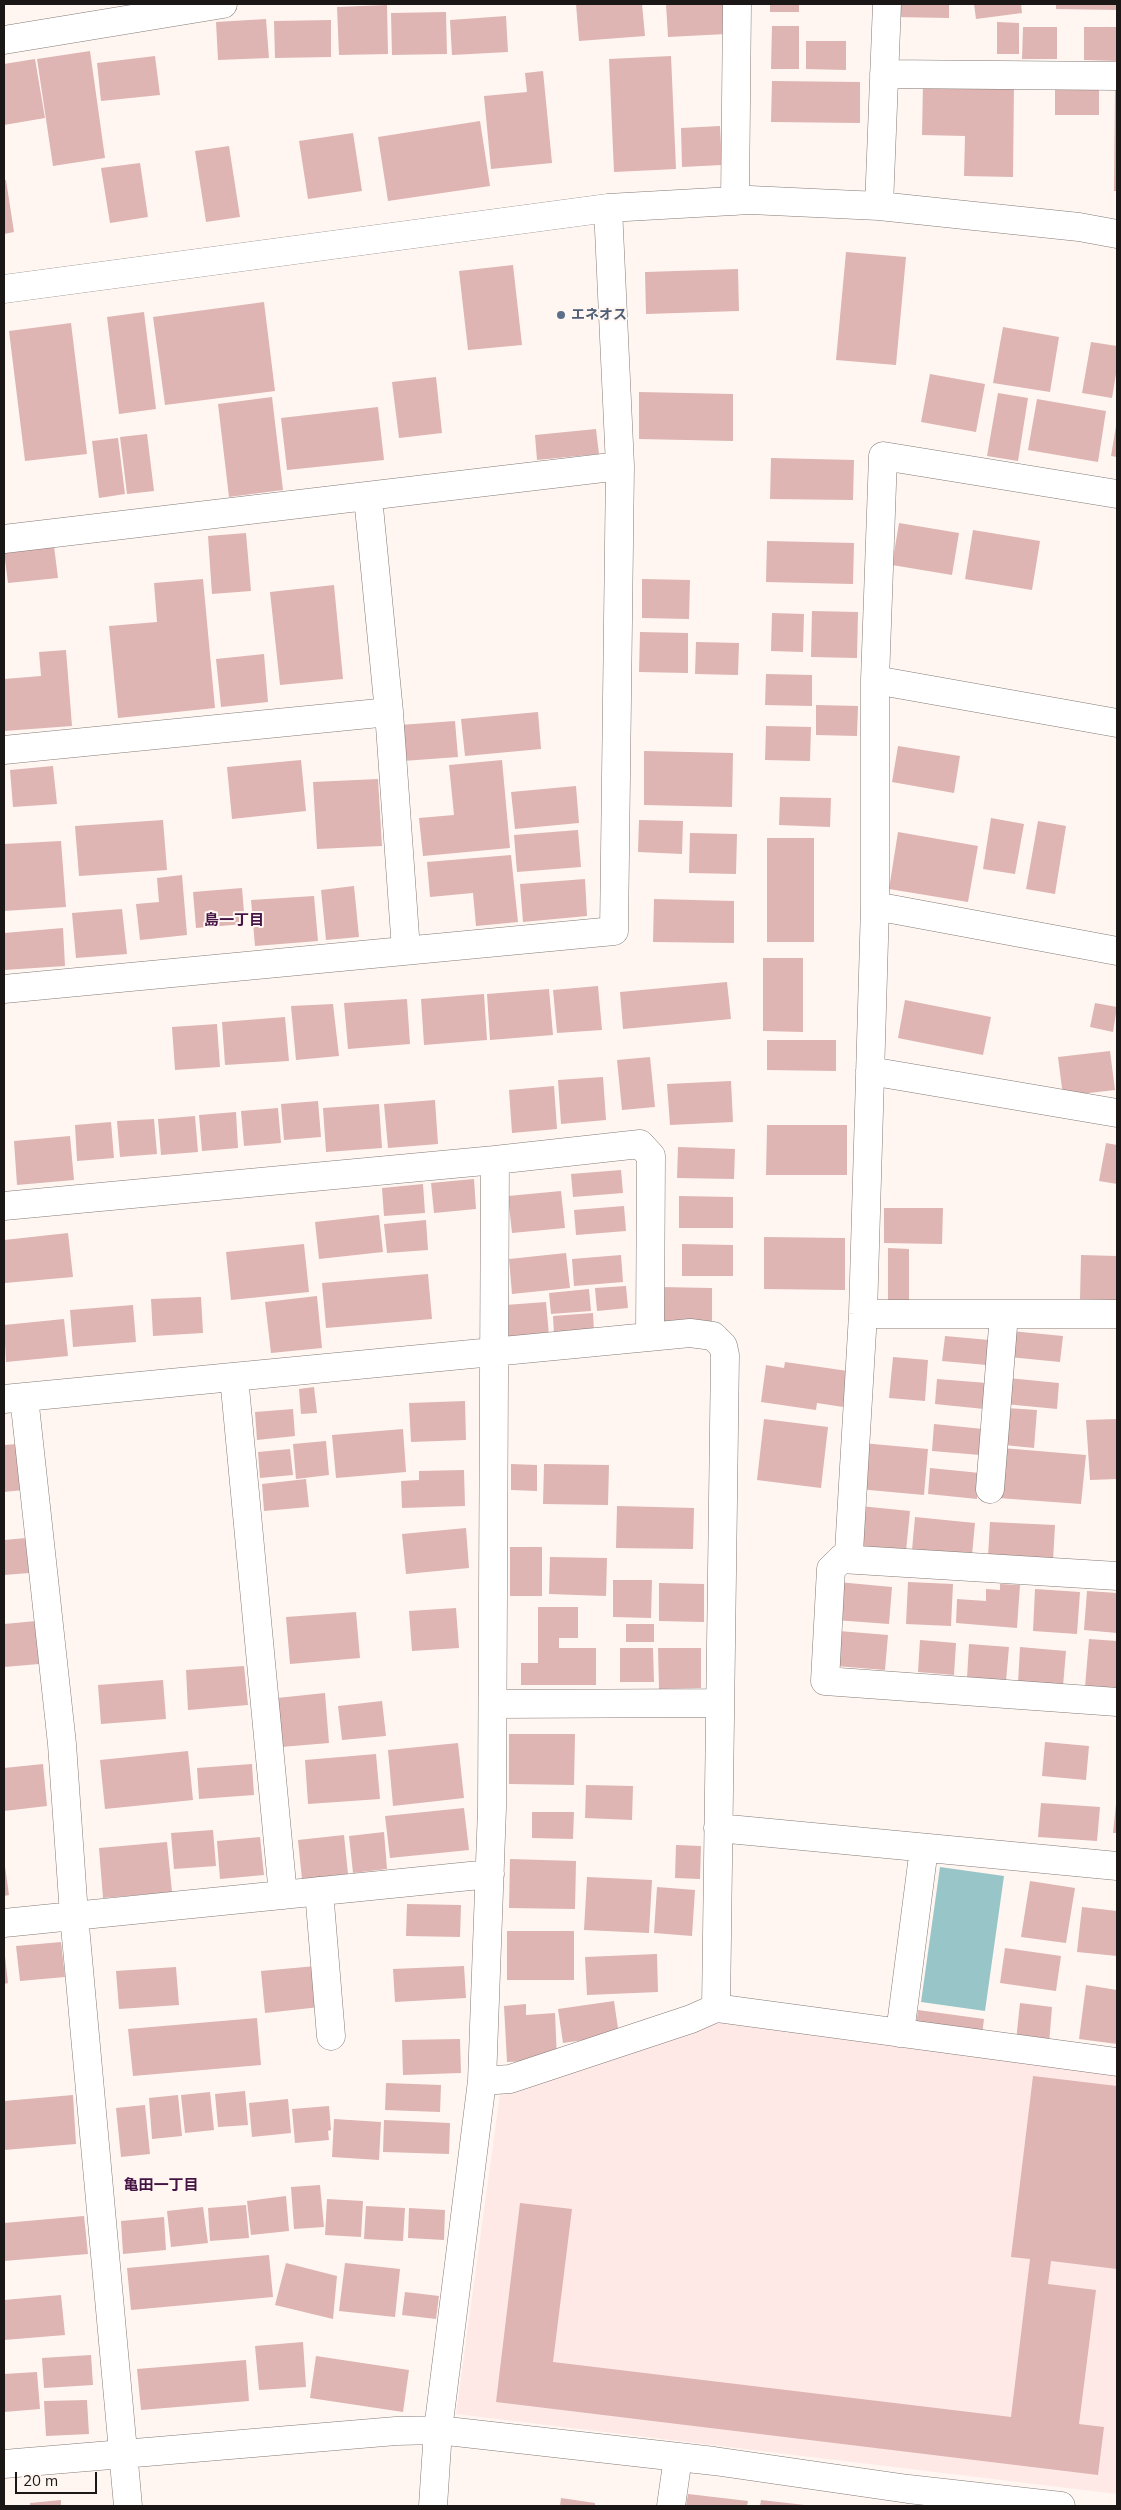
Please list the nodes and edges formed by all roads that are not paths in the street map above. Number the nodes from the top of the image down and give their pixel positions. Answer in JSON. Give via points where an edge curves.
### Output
{"nodes":[{"id":1,"x":223,"y":4,"type":"edge"},
{"id":2,"x":737,"y":4,"type":"edge"},
{"id":3,"x":887,"y":4,"type":"edge"},
{"id":4,"x":4,"y":40,"type":"edge"},
{"id":5,"x":884,"y":74,"type":"junction"},
{"id":6,"x":1117,"y":76,"type":"edge"},
{"id":7,"x":735,"y":201,"type":"junction"},
{"id":8,"x":879,"y":206,"type":"junction"},
{"id":9,"x":608,"y":208,"type":"junction"},
{"id":10,"x":1117,"y":234,"type":"edge"},
{"id":11,"x":4,"y":289,"type":"edge"},
{"id":12,"x":620,"y":466,"type":"junction"},
{"id":13,"x":1117,"y":494,"type":"edge"},
{"id":14,"x":368,"y":497,"type":"junction"},
{"id":15,"x":4,"y":539,"type":"edge"},
{"id":16,"x":875,"y":680,"type":"junction"},
{"id":17,"x":389,"y":712,"type":"junction"},
{"id":18,"x":1117,"y":723,"type":"edge"},
{"id":19,"x":4,"y":750,"type":"edge"},
{"id":20,"x":875,"y":906,"type":"junction"},
{"id":21,"x":406,"y":950,"type":"junction"},
{"id":22,"x":1117,"y":951,"type":"edge"},
{"id":23,"x":4,"y":989,"type":"edge"},
{"id":24,"x":870,"y":1071,"type":"junction"},
{"id":25,"x":1117,"y":1113,"type":"edge"},
{"id":26,"x":496,"y":1160,"type":"junction"},
{"id":27,"x":4,"y":1206,"type":"edge"},
{"id":28,"x":863,"y":1314,"type":"junction"},
{"id":29,"x":1004,"y":1314,"type":"junction"},
{"id":30,"x":1117,"y":1314,"type":"edge"},
{"id":31,"x":650,"y":1337,"type":"junction"},
{"id":32,"x":496,"y":1352,"type":"junction"},
{"id":33,"x":234,"y":1377,"type":"junction"},
{"id":34,"x":14,"y":1398,"type":"edge"},
{"id":35,"x":990,"y":1489,"type":"dead end"},
{"id":36,"x":841,"y":1559,"type":"junction"},
{"id":37,"x":1117,"y":1576,"type":"edge"},
{"id":38,"x":1117,"y":1702,"type":"edge"},
{"id":39,"x":720,"y":1703,"type":"junction"},
{"id":40,"x":493,"y":1704,"type":"junction"},
{"id":41,"x":718,"y":1828,"type":"junction"},
{"id":42,"x":924,"y":1848,"type":"junction"},
{"id":43,"x":1117,"y":1866,"type":"edge"},
{"id":44,"x":490,"y":1874,"type":"junction"},
{"id":45,"x":319,"y":1891,"type":"junction"},
{"id":46,"x":283,"y":1894,"type":"junction"},
{"id":47,"x":74,"y":1916,"type":"junction"},
{"id":48,"x":4,"y":1923,"type":"edge"},
{"id":49,"x":716,"y":2008,"type":"junction"},
{"id":50,"x":900,"y":2033,"type":"junction"},
{"id":51,"x":331,"y":2036,"type":"dead end"},
{"id":52,"x":1117,"y":2062,"type":"edge"},
{"id":53,"x":482,"y":2081,"type":"junction"},
{"id":54,"x":438,"y":2430,"type":"junction"},
{"id":55,"x":123,"y":2453,"type":"junction"},
{"id":56,"x":678,"y":2457,"type":"junction"},
{"id":57,"x":4,"y":2464,"type":"edge"},
{"id":58,"x":907,"y":2498,"type":"edge"},
{"id":59,"x":128,"y":2506,"type":"edge"},
{"id":60,"x":433,"y":2506,"type":"edge"},
{"id":61,"x":671,"y":2506,"type":"edge"},
{"id":62,"x":1061,"y":2506,"type":"edge"}],
"edges":[{"from":1,"to":4,"type":"street"},
{"from":2,"to":7,"type":"street"},
{"from":3,"to":5,"type":"street"},
{"from":5,"to":6,"type":"street"},
{"from":5,"to":8,"type":"street"},
{"from":7,"to":8,"type":"street"},
{"from":7,"to":9,"type":"street"},
{"from":8,"to":10,"type":"street","via":[[1079,227]]},
{"from":9,"to":11,"type":"street"},
{"from":9,"to":12,"type":"street"},
{"from":12,"to":14,"type":"street"},
{"from":12,"to":21,"type":"street","via":[[614,931]]},
{"from":13,"to":16,"type":"street","via":[[883,456]]},
{"from":14,"to":15,"type":"street"},
{"from":14,"to":17,"type":"street"},
{"from":16,"to":18,"type":"street"},
{"from":16,"to":20,"type":"street"},
{"from":17,"to":19,"type":"street"},
{"from":17,"to":21,"type":"street"},
{"from":20,"to":22,"type":"street"},
{"from":20,"to":24,"type":"street"},
{"from":21,"to":23,"type":"street"},
{"from":24,"to":25,"type":"street"},
{"from":24,"to":28,"type":"street"},
{"from":26,"to":27,"type":"street"},
{"from":26,"to":31,"type":"street","via":[[640,1144],[652,1156]]},
{"from":26,"to":32,"type":"street"},
{"from":28,"to":29,"type":"street"},
{"from":28,"to":36,"type":"street","via":[[848,1552]]},
{"from":29,"to":30,"type":"street"},
{"from":29,"to":35,"type":"street"},
{"from":31,"to":32,"type":"street"},
{"from":31,"to":39,"type":"street","via":[[690,1333],[713,1336],[723,1346],[725,1356]]},
{"from":32,"to":33,"type":"street"},
{"from":32,"to":40,"type":"street"},
{"from":33,"to":34,"type":"street"},
{"from":33,"to":46,"type":"street"},
{"from":34,"to":47,"type":"street","via":[[62,1744]]},
{"from":36,"to":37,"type":"street"},
{"from":36,"to":38,"type":"street","via":[[831,1569],[825,1681]]},
{"from":39,"to":40,"type":"street"},
{"from":39,"to":41,"type":"street"},
{"from":40,"to":44,"type":"street"},
{"from":41,"to":42,"type":"street"},
{"from":41,"to":49,"type":"street"},
{"from":42,"to":43,"type":"street"},
{"from":42,"to":50,"type":"street"},
{"from":44,"to":45,"type":"street"},
{"from":44,"to":53,"type":"street"},
{"from":45,"to":46,"type":"street"},
{"from":45,"to":51,"type":"street"},
{"from":46,"to":47,"type":"street"},
{"from":47,"to":48,"type":"street"},
{"from":47,"to":55,"type":"street"},
{"from":49,"to":50,"type":"street"},
{"from":49,"to":53,"type":"street","via":[[510,2079]]},
{"from":50,"to":52,"type":"street"},
{"from":53,"to":54,"type":"street"},
{"from":54,"to":55,"type":"street"},
{"from":54,"to":56,"type":"street"},
{"from":54,"to":60,"type":"street"},
{"from":55,"to":57,"type":"street"},
{"from":55,"to":59,"type":"street"},
{"from":56,"to":58,"type":"street"},
{"from":56,"to":61,"type":"street"},
{"from":58,"to":62,"type":"street"}]}
